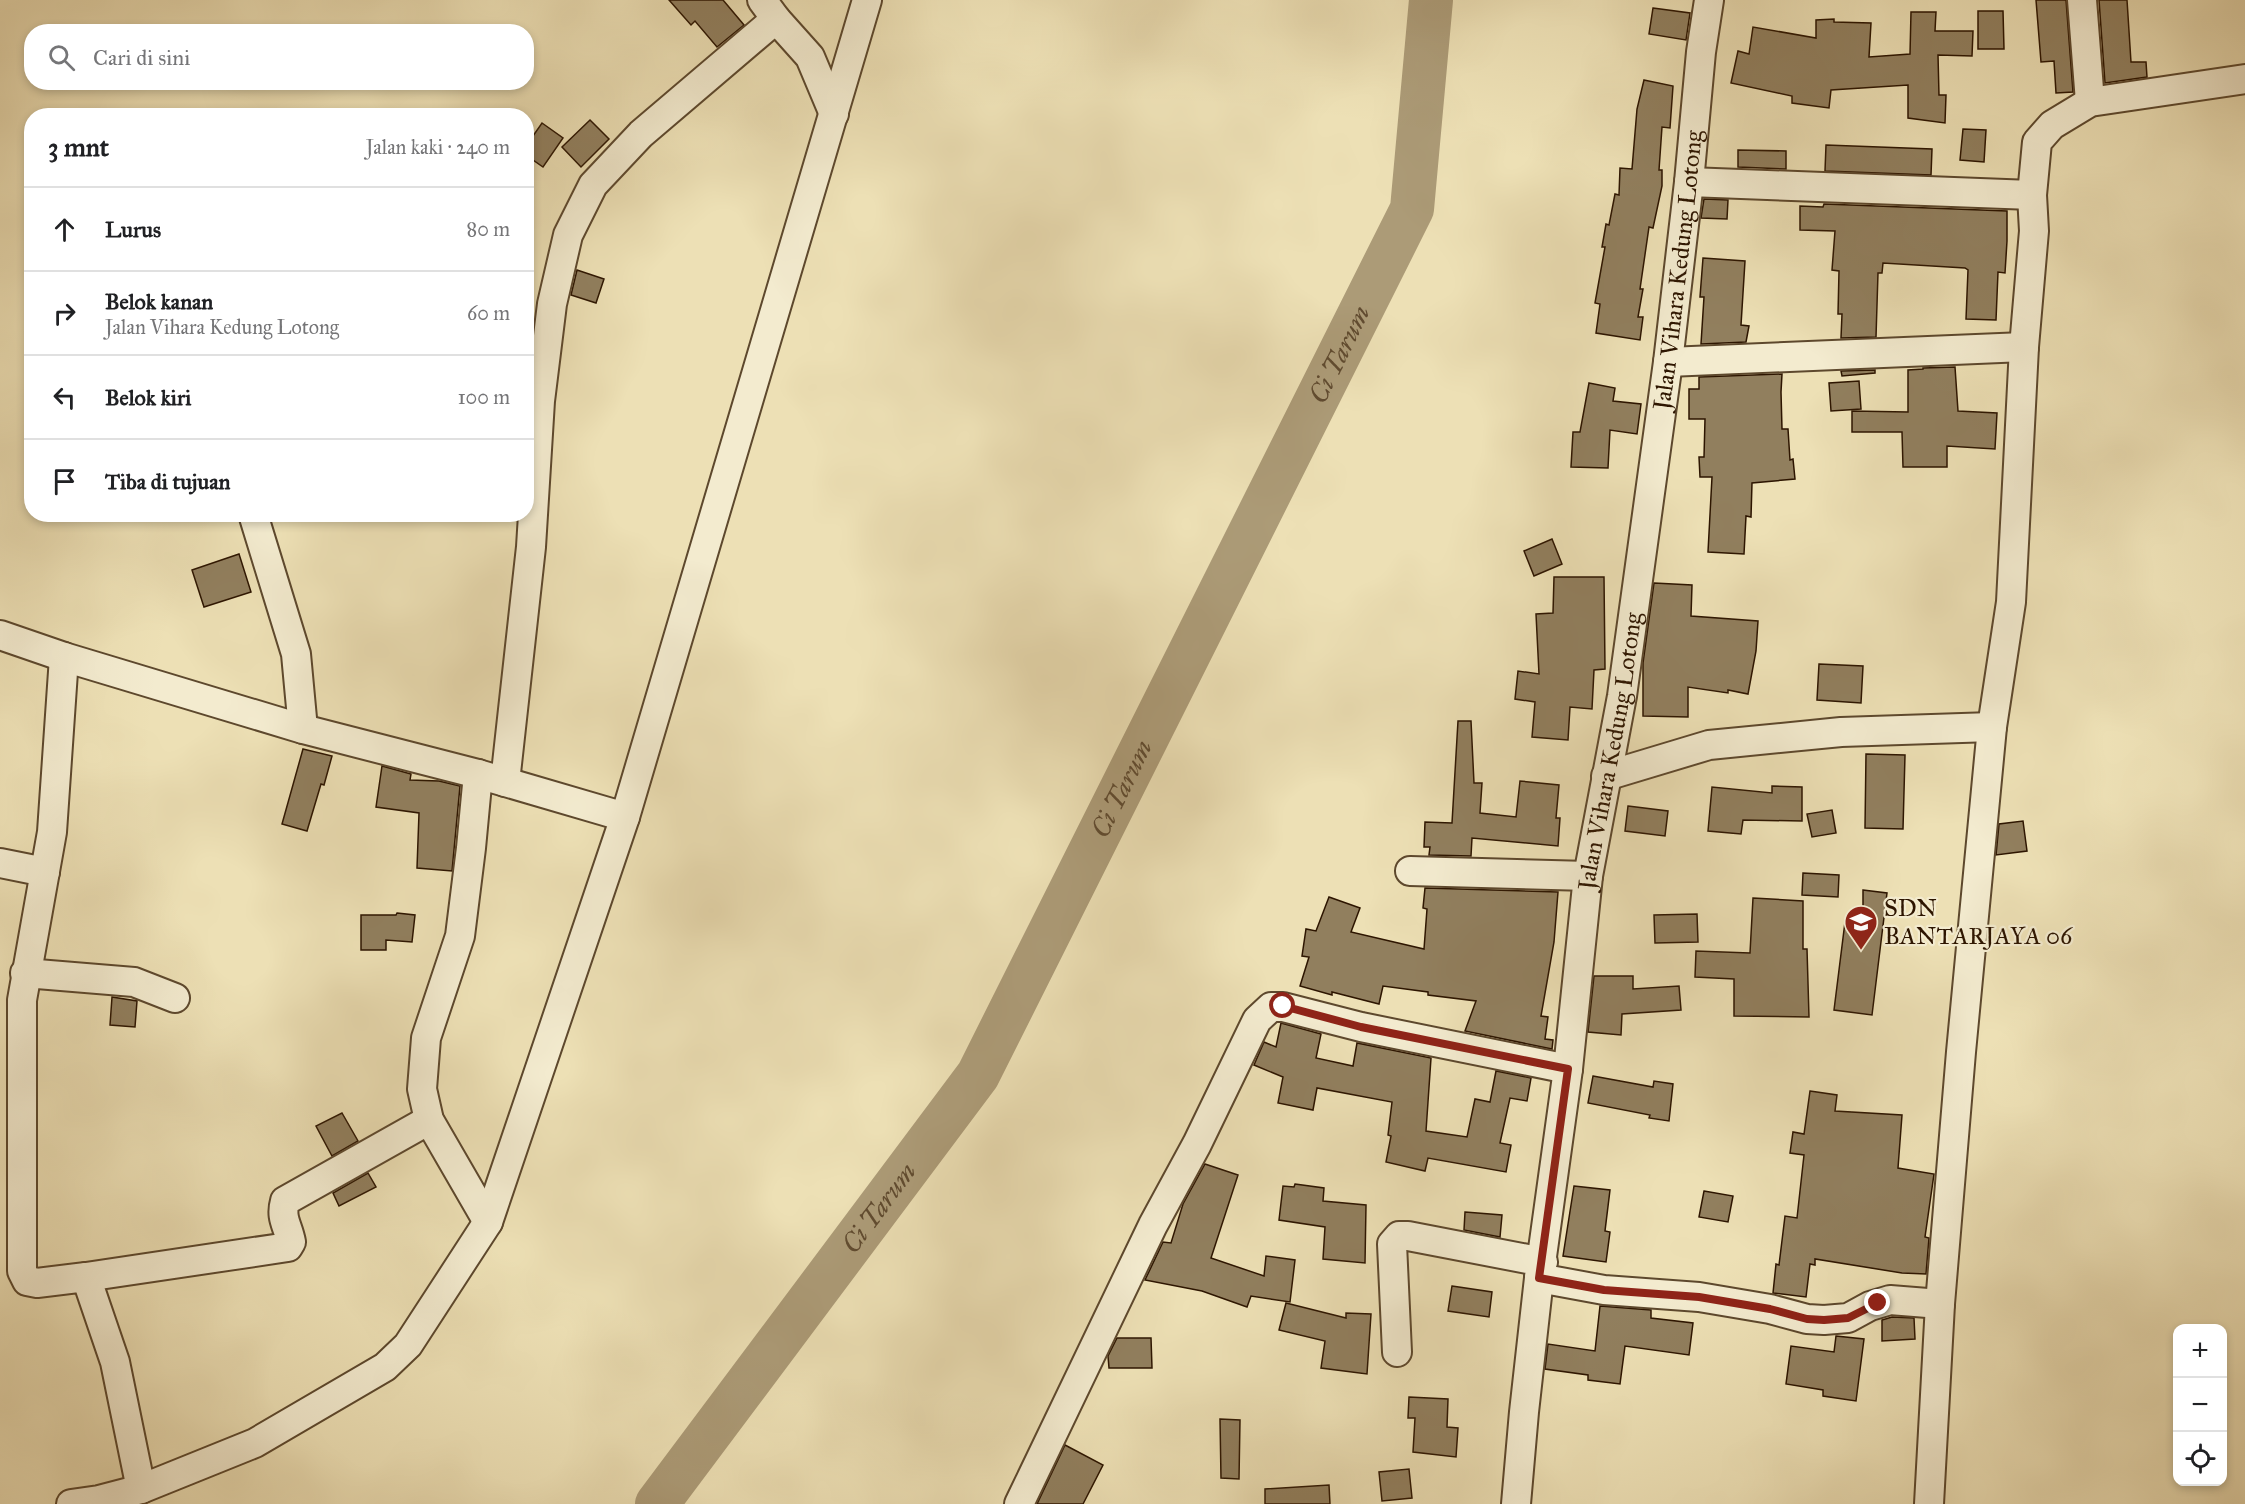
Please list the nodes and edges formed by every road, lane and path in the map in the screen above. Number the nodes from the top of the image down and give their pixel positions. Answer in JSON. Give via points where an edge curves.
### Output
{"nodes":[{"id":1,"x":867,"y":0,"type":"edge"},
{"id":2,"x":1709,"y":0,"type":"edge"},
{"id":3,"x":2082,"y":0,"type":"edge"},
{"id":4,"x":769,"y":10,"type":"edge"},
{"id":5,"x":2245,"y":79,"type":"edge"},
{"id":6,"x":2090,"y":102,"type":"junction"},
{"id":7,"x":834,"y":114,"type":"junction"},
{"id":8,"x":1689,"y":182,"type":"junction"},
{"id":9,"x":2032,"y":195,"type":"junction"},
{"id":10,"x":2024,"y":347,"type":"junction"},
{"id":11,"x":1668,"y":362,"type":"junction"},
{"id":12,"x":534,"y":498,"type":"edge"},
{"id":13,"x":255,"y":522,"type":"edge"},
{"id":14,"x":533,"y":522,"type":"edge"},
{"id":15,"x":0,"y":635,"type":"edge"},
{"id":16,"x":64,"y":657,"type":"junction"},
{"id":17,"x":1992,"y":727,"type":"junction"},
{"id":18,"x":303,"y":729,"type":"junction"},
{"id":19,"x":478,"y":774,"type":"junction"},
{"id":20,"x":1606,"y":776,"type":"junction"},
{"id":21,"x":505,"y":782,"type":"junction"},
{"id":22,"x":625,"y":817,"type":"junction"},
{"id":23,"x":0,"y":863,"type":"edge"},
{"id":24,"x":1410,"y":871,"type":"dead end"},
{"id":25,"x":45,"y":872,"type":"junction"},
{"id":26,"x":1588,"y":876,"type":"junction"},
{"id":27,"x":25,"y":973,"type":"junction"},
{"id":28,"x":175,"y":998,"type":"dead end"},
{"id":29,"x":1568,"y":1069,"type":"junction"},
{"id":30,"x":429,"y":1120,"type":"junction"},
{"id":31,"x":488,"y":1222,"type":"junction"},
{"id":32,"x":1541,"y":1270,"type":"junction"},
{"id":33,"x":86,"y":1277,"type":"junction"},
{"id":34,"x":1940,"y":1304,"type":"junction"},
{"id":35,"x":1396,"y":1352,"type":"dead end"},
{"id":36,"x":141,"y":1489,"type":"junction"},
{"id":37,"x":71,"y":1504,"type":"edge"},
{"id":38,"x":1019,"y":1504,"type":"edge"},
{"id":39,"x":1516,"y":1504,"type":"edge"},
{"id":40,"x":1929,"y":1504,"type":"edge"}],
"edges":[{"from":1,"to":7,"type":"street"},
{"from":2,"to":8,"type":"street","name":"Jalan Vihara Kedung Lotong"},
{"from":3,"to":6,"type":"street"},
{"from":4,"to":7,"type":"street","via":[[810,57]]},
{"from":4,"to":12,"type":"street","via":[[593,185],[568,235],[552,304],[540,401]]},
{"from":5,"to":6,"type":"street"},
{"from":6,"to":9,"type":"street","via":[[2052,125],[2037,142]]},
{"from":7,"to":22,"type":"street"},
{"from":8,"to":9,"type":"street"},
{"from":8,"to":11,"type":"street","name":"Jalan Vihara Kedung Lotong"},
{"from":9,"to":10,"type":"street","via":[[2034,231]]},
{"from":10,"to":11,"type":"street"},
{"from":10,"to":17,"type":"street","via":[[2010,602]]},
{"from":11,"to":20,"type":"street","name":"Jalan Vihara Kedung Lotong","via":[[1622,696]]},
{"from":13,"to":18,"type":"street","via":[[296,654]]},
{"from":14,"to":21,"type":"street"},
{"from":15,"to":16,"type":"street"},
{"from":16,"to":18,"type":"street"},
{"from":16,"to":25,"type":"street","via":[[52,832]]},
{"from":17,"to":20,"type":"street","via":[[1840,732],[1709,745]]},
{"from":17,"to":34,"type":"street"},
{"from":18,"to":19,"type":"street"},
{"from":19,"to":21,"type":"street"},
{"from":19,"to":30,"type":"street","via":[[460,936],[426,1038],[422,1089]]},
{"from":20,"to":26,"type":"street","name":"Jalan Vihara Kedung Lotong"},
{"from":21,"to":22,"type":"street"},
{"from":22,"to":31,"type":"street"},
{"from":23,"to":25,"type":"street"},
{"from":24,"to":26,"type":"street"},
{"from":25,"to":27,"type":"street"},
{"from":26,"to":29,"type":"street","name":"Jalan Vihara Kedung Lotong"},
{"from":27,"to":28,"type":"street","via":[[134,982]]},
{"from":27,"to":33,"type":"street","via":[[22,1271],[27,1281],[37,1283]]},
{"from":29,"to":32,"type":"street","name":"Jalan Vihara Kedung Lotong"},
{"from":29,"to":38,"type":"street","via":[[1271,1006],[1257,1020]]},
{"from":30,"to":31,"type":"street"},
{"from":30,"to":33,"type":"street","via":[[285,1201],[282,1215],[291,1242],[288,1247]]},
{"from":31,"to":36,"type":"street","via":[[423,1325],[385,1367],[255,1443]]},
{"from":32,"to":34,"type":"street","via":[[1604,1290],[1699,1297],[1807,1319],[1848,1318],[1890,1300]]},
{"from":32,"to":35,"type":"street","via":[[1399,1236],[1392,1244]]},
{"from":32,"to":39,"type":"street","name":"Jalan Vihara Kedung Lotong"},
{"from":33,"to":36,"type":"street","via":[[115,1362]]},
{"from":34,"to":40,"type":"street"},
{"from":36,"to":37,"type":"street"}]}
